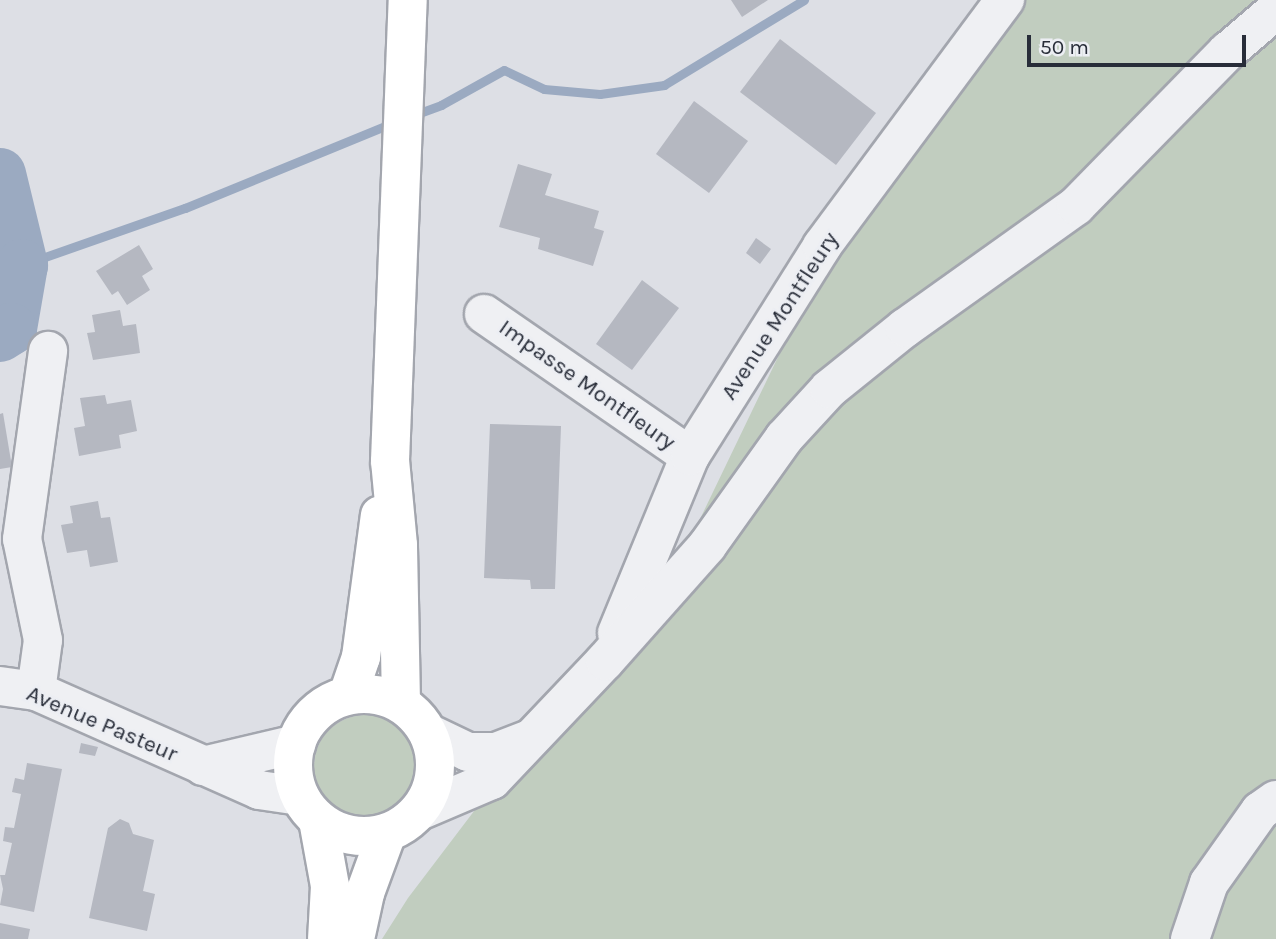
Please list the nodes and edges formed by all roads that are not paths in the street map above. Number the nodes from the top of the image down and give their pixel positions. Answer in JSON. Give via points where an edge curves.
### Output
{"nodes":[{"id":1,"x":408,"y":0,"type":"edge"},
{"id":2,"x":1006,"y":0,"type":"edge"},
{"id":3,"x":1276,"y":10,"type":"edge"},
{"id":4,"x":484,"y":314,"type":"dead end"},
{"id":5,"x":48,"y":351,"type":"dead end"},
{"id":6,"x":690,"y":456,"type":"junction"},
{"id":7,"x":390,"y":461,"type":"junction"},
{"id":8,"x":605,"y":661,"type":"junction"},
{"id":9,"x":18,"y":689,"type":"edge"},
{"id":10,"x":348,"y":695,"type":"junction"},
{"id":11,"x":401,"y":703,"type":"junction"},
{"id":12,"x":428,"y":733,"type":"junction"},
{"id":13,"x":528,"y":740,"type":"junction"},
{"id":14,"x":296,"y":744,"type":"junction"},
{"id":15,"x":203,"y":766,"type":"junction"},
{"id":16,"x":1276,"y":800,"type":"edge"},
{"id":17,"x":309,"y":808,"type":"junction"},
{"id":18,"x":419,"y":811,"type":"junction"},
{"id":19,"x":387,"y":833,"type":"junction"},
{"id":20,"x":327,"y":939,"type":"edge"},
{"id":21,"x":355,"y":939,"type":"edge"},
{"id":22,"x":1190,"y":939,"type":"edge"}],
"edges":[{"from":1,"to":7,"type":"main road"},
{"from":2,"to":6,"type":"street","name":"Avenue Montfleury","via":[[822,246]]},
{"from":3,"to":8,"type":"street","via":[[1227,52],[1076,206],[905,328],[829,389],[784,438],[706,546]]},
{"from":4,"to":6,"type":"street","name":"Impasse Montfleury"},
{"from":5,"to":9,"type":"street","via":[[22,538],[43,640]]},
{"from":6,"to":8,"type":"street","name":"Avenue Montfleury"},
{"from":7,"to":10,"type":"main road","via":[[361,657]]},
{"from":7,"to":11,"type":"main road","via":[[398,545]]},
{"from":8,"to":13,"type":"street"},
{"from":9,"to":15,"type":"street","name":"Avenue Pasteur"},
{"from":10,"to":11,"type":"main road","via":[[366,693]]},
{"from":10,"to":14,"type":"main road","via":[[315,712]]},
{"from":11,"to":12,"type":"main road"},
{"from":12,"to":13,"type":"street","via":[[468,752],[496,752]]},
{"from":12,"to":18,"type":"main road","via":[[435,753],[435,774]]},
{"from":13,"to":18,"type":"street","via":[[492,780]]},
{"from":14,"to":15,"type":"street","name":"Avenue Pasteur"},
{"from":14,"to":17,"type":"main road","via":[[294,780]]},
{"from":15,"to":17,"type":"street","name":"Avenue Pasteur"},
{"from":16,"to":22,"type":"street","via":[[1260,811],[1209,883]]},
{"from":17,"to":19,"type":"main road","via":[[339,832],[363,837]]},
{"from":17,"to":20,"type":"main road","via":[[330,886]]},
{"from":18,"to":19,"type":"main road"},
{"from":19,"to":21,"type":"main road","via":[[365,893]]}]}
